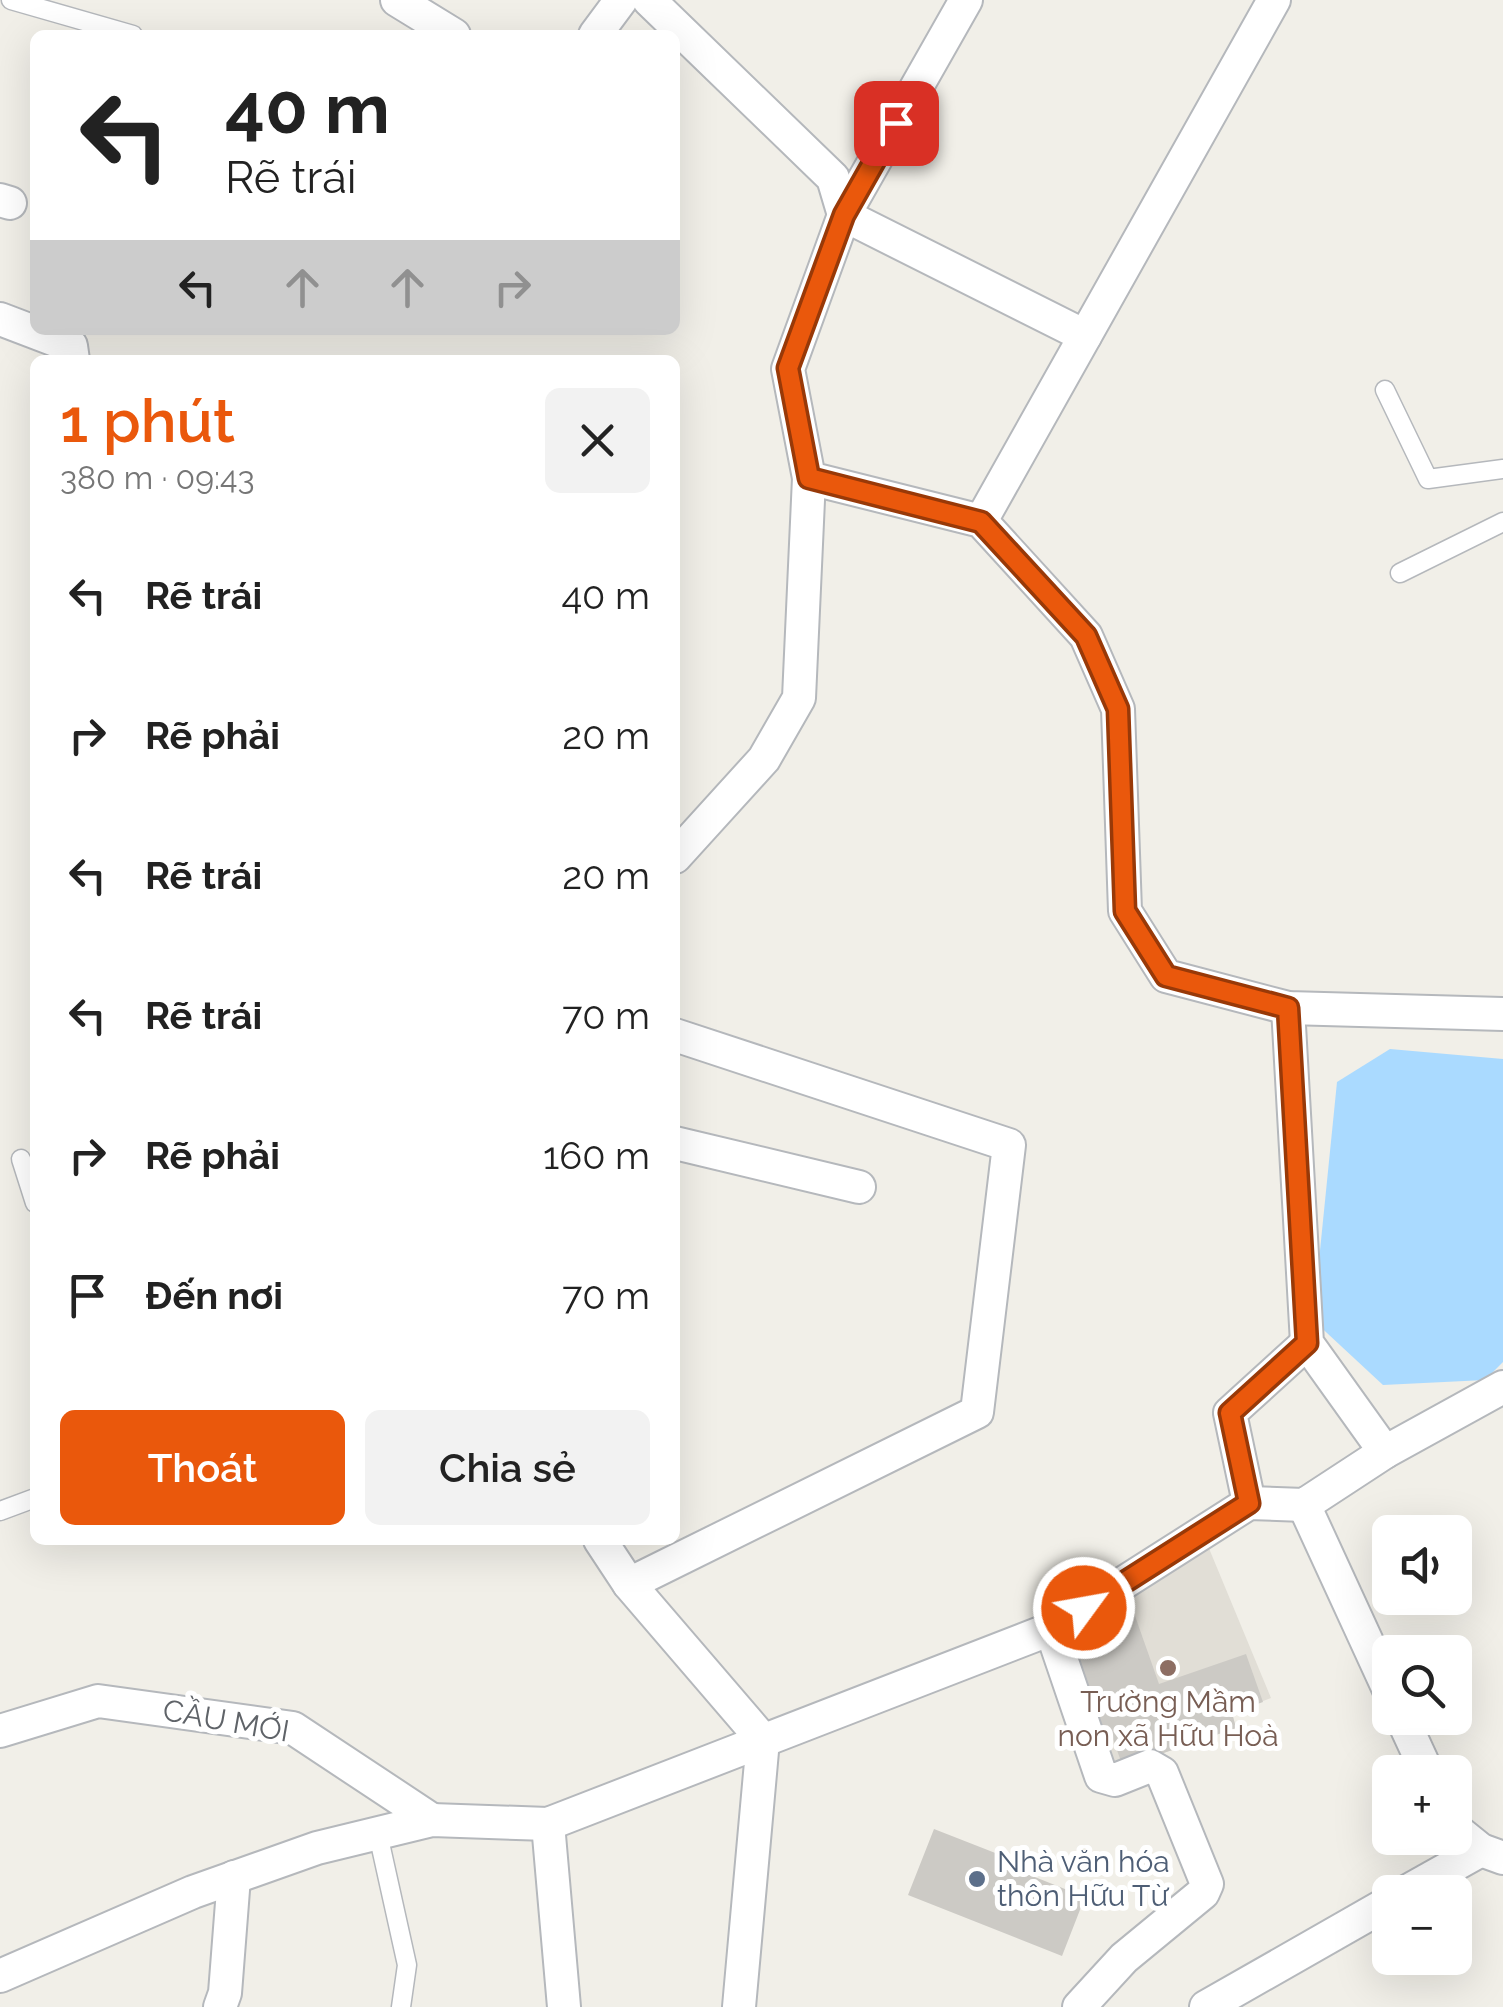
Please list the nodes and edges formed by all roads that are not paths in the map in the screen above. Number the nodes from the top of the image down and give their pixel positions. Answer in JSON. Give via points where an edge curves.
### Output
{"nodes":[{"id":1,"x":11,"y":0,"type":"edge"},
{"id":2,"x":397,"y":0,"type":"edge"},
{"id":3,"x":621,"y":0,"type":"edge"},
{"id":4,"x":649,"y":0,"type":"edge"},
{"id":5,"x":966,"y":0,"type":"edge"},
{"id":6,"x":1274,"y":0,"type":"edge"},
{"id":7,"x":116,"y":30,"type":"edge"},
{"id":8,"x":446,"y":30,"type":"edge"},
{"id":9,"x":599,"y":30,"type":"edge"},
{"id":10,"x":844,"y":215,"type":"junction"},
{"id":11,"x":0,"y":319,"type":"edge"},
{"id":12,"x":30,"y":330,"type":"edge"},
{"id":13,"x":43,"y":335,"type":"edge"},
{"id":14,"x":1085,"y":336,"type":"junction"},
{"id":15,"x":73,"y":355,"type":"edge"},
{"id":16,"x":1385,"y":390,"type":"dead end"},
{"id":17,"x":1503,"y":468,"type":"edge"},
{"id":18,"x":809,"y":478,"type":"junction"},
{"id":19,"x":981,"y":522,"type":"junction"},
{"id":20,"x":1503,"y":522,"type":"edge"},
{"id":21,"x":1400,"y":573,"type":"dead end"},
{"id":22,"x":680,"y":851,"type":"edge"},
{"id":23,"x":1288,"y":1008,"type":"junction"},
{"id":24,"x":1503,"y":1014,"type":"edge"},
{"id":25,"x":680,"y":1037,"type":"edge"},
{"id":26,"x":680,"y":1144,"type":"edge"},
{"id":27,"x":21,"y":1158,"type":"dead end"},
{"id":28,"x":30,"y":1187,"type":"edge"},
{"id":29,"x":859,"y":1188,"type":"dead end"},
{"id":30,"x":1307,"y":1343,"type":"junction"},
{"id":31,"x":1503,"y":1387,"type":"edge"},
{"id":32,"x":1385,"y":1452,"type":"junction"},
{"id":33,"x":30,"y":1500,"type":"edge"},
{"id":34,"x":1249,"y":1503,"type":"junction"},
{"id":35,"x":1304,"y":1505,"type":"junction"},
{"id":36,"x":0,"y":1510,"type":"edge"},
{"id":37,"x":603,"y":1545,"type":"edge"},
{"id":38,"x":629,"y":1584,"type":"junction"},
{"id":39,"x":1050,"y":1629,"type":"junction"},
{"id":40,"x":1372,"y":1653,"type":"edge"},
{"id":41,"x":0,"y":1731,"type":"edge"},
{"id":42,"x":763,"y":1740,"type":"junction"},
{"id":43,"x":432,"y":1820,"type":"junction"},
{"id":44,"x":548,"y":1824,"type":"junction"},
{"id":45,"x":378,"y":1834,"type":"junction"},
{"id":46,"x":1492,"y":1854,"type":"edge"},
{"id":47,"x":1444,"y":1875,"type":"edge"},
{"id":48,"x":234,"y":1878,"type":"junction"},
{"id":49,"x":1372,"y":1912,"type":"edge"},
{"id":50,"x":0,"y":1976,"type":"edge"},
{"id":51,"x":220,"y":2007,"type":"edge"},
{"id":52,"x":401,"y":2007,"type":"edge"},
{"id":53,"x":564,"y":2007,"type":"edge"},
{"id":54,"x":739,"y":2007,"type":"edge"},
{"id":55,"x":1079,"y":2007,"type":"edge"},
{"id":56,"x":1206,"y":2007,"type":"edge"}],
"edges":[{"from":1,"to":7,"type":"lane"},
{"from":2,"to":8,"type":"street"},
{"from":3,"to":9,"type":"street"},
{"from":4,"to":10,"type":"street","via":[[834,178]]},
{"from":5,"to":10,"type":"street"},
{"from":6,"to":14,"type":"street"},
{"from":10,"to":14,"type":"street"},
{"from":10,"to":18,"type":"street","via":[[788,368]]},
{"from":11,"to":12,"type":"street"},
{"from":13,"to":15,"type":"street","via":[[72,346]]},
{"from":14,"to":19,"type":"street"},
{"from":16,"to":17,"type":"lane","via":[[1428,478]]},
{"from":18,"to":19,"type":"street"},
{"from":18,"to":22,"type":"street","via":[[799,698],[764,759]]},
{"from":19,"to":23,"type":"street","via":[[1086,636],[1118,709],[1125,911],[1135,927],[1166,976]]},
{"from":20,"to":21,"type":"lane"},
{"from":23,"to":24,"type":"street"},
{"from":23,"to":30,"type":"street"},
{"from":25,"to":38,"type":"street","via":[[1009,1145],[978,1412]]},
{"from":26,"to":29,"type":"street"},
{"from":27,"to":28,"type":"lane"},
{"from":30,"to":32,"type":"street"},
{"from":30,"to":34,"type":"street","via":[[1230,1413]]},
{"from":31,"to":32,"type":"street"},
{"from":32,"to":35,"type":"street"},
{"from":33,"to":36,"type":"lane"},
{"from":34,"to":35,"type":"street"},
{"from":34,"to":39,"type":"street"},
{"from":35,"to":40,"type":"street"},
{"from":37,"to":38,"type":"street"},
{"from":38,"to":42,"type":"street"},
{"from":39,"to":42,"type":"street"},
{"from":39,"to":55,"type":"street","via":[[1101,1776],[1115,1780],[1150,1766],[1162,1773],[1206,1884]]},
{"from":41,"to":43,"type":"street","name":"CẦU MỚI","via":[[98,1701],[293,1728]]},
{"from":42,"to":44,"type":"street"},
{"from":42,"to":54,"type":"street"},
{"from":43,"to":44,"type":"street"},
{"from":43,"to":45,"type":"street"},
{"from":44,"to":53,"type":"street"},
{"from":45,"to":48,"type":"street"},
{"from":45,"to":52,"type":"lane","via":[[407,1965]]},
{"from":46,"to":47,"type":"street"},
{"from":48,"to":50,"type":"street"},
{"from":48,"to":51,"type":"street"},
{"from":49,"to":56,"type":"street"}]}
